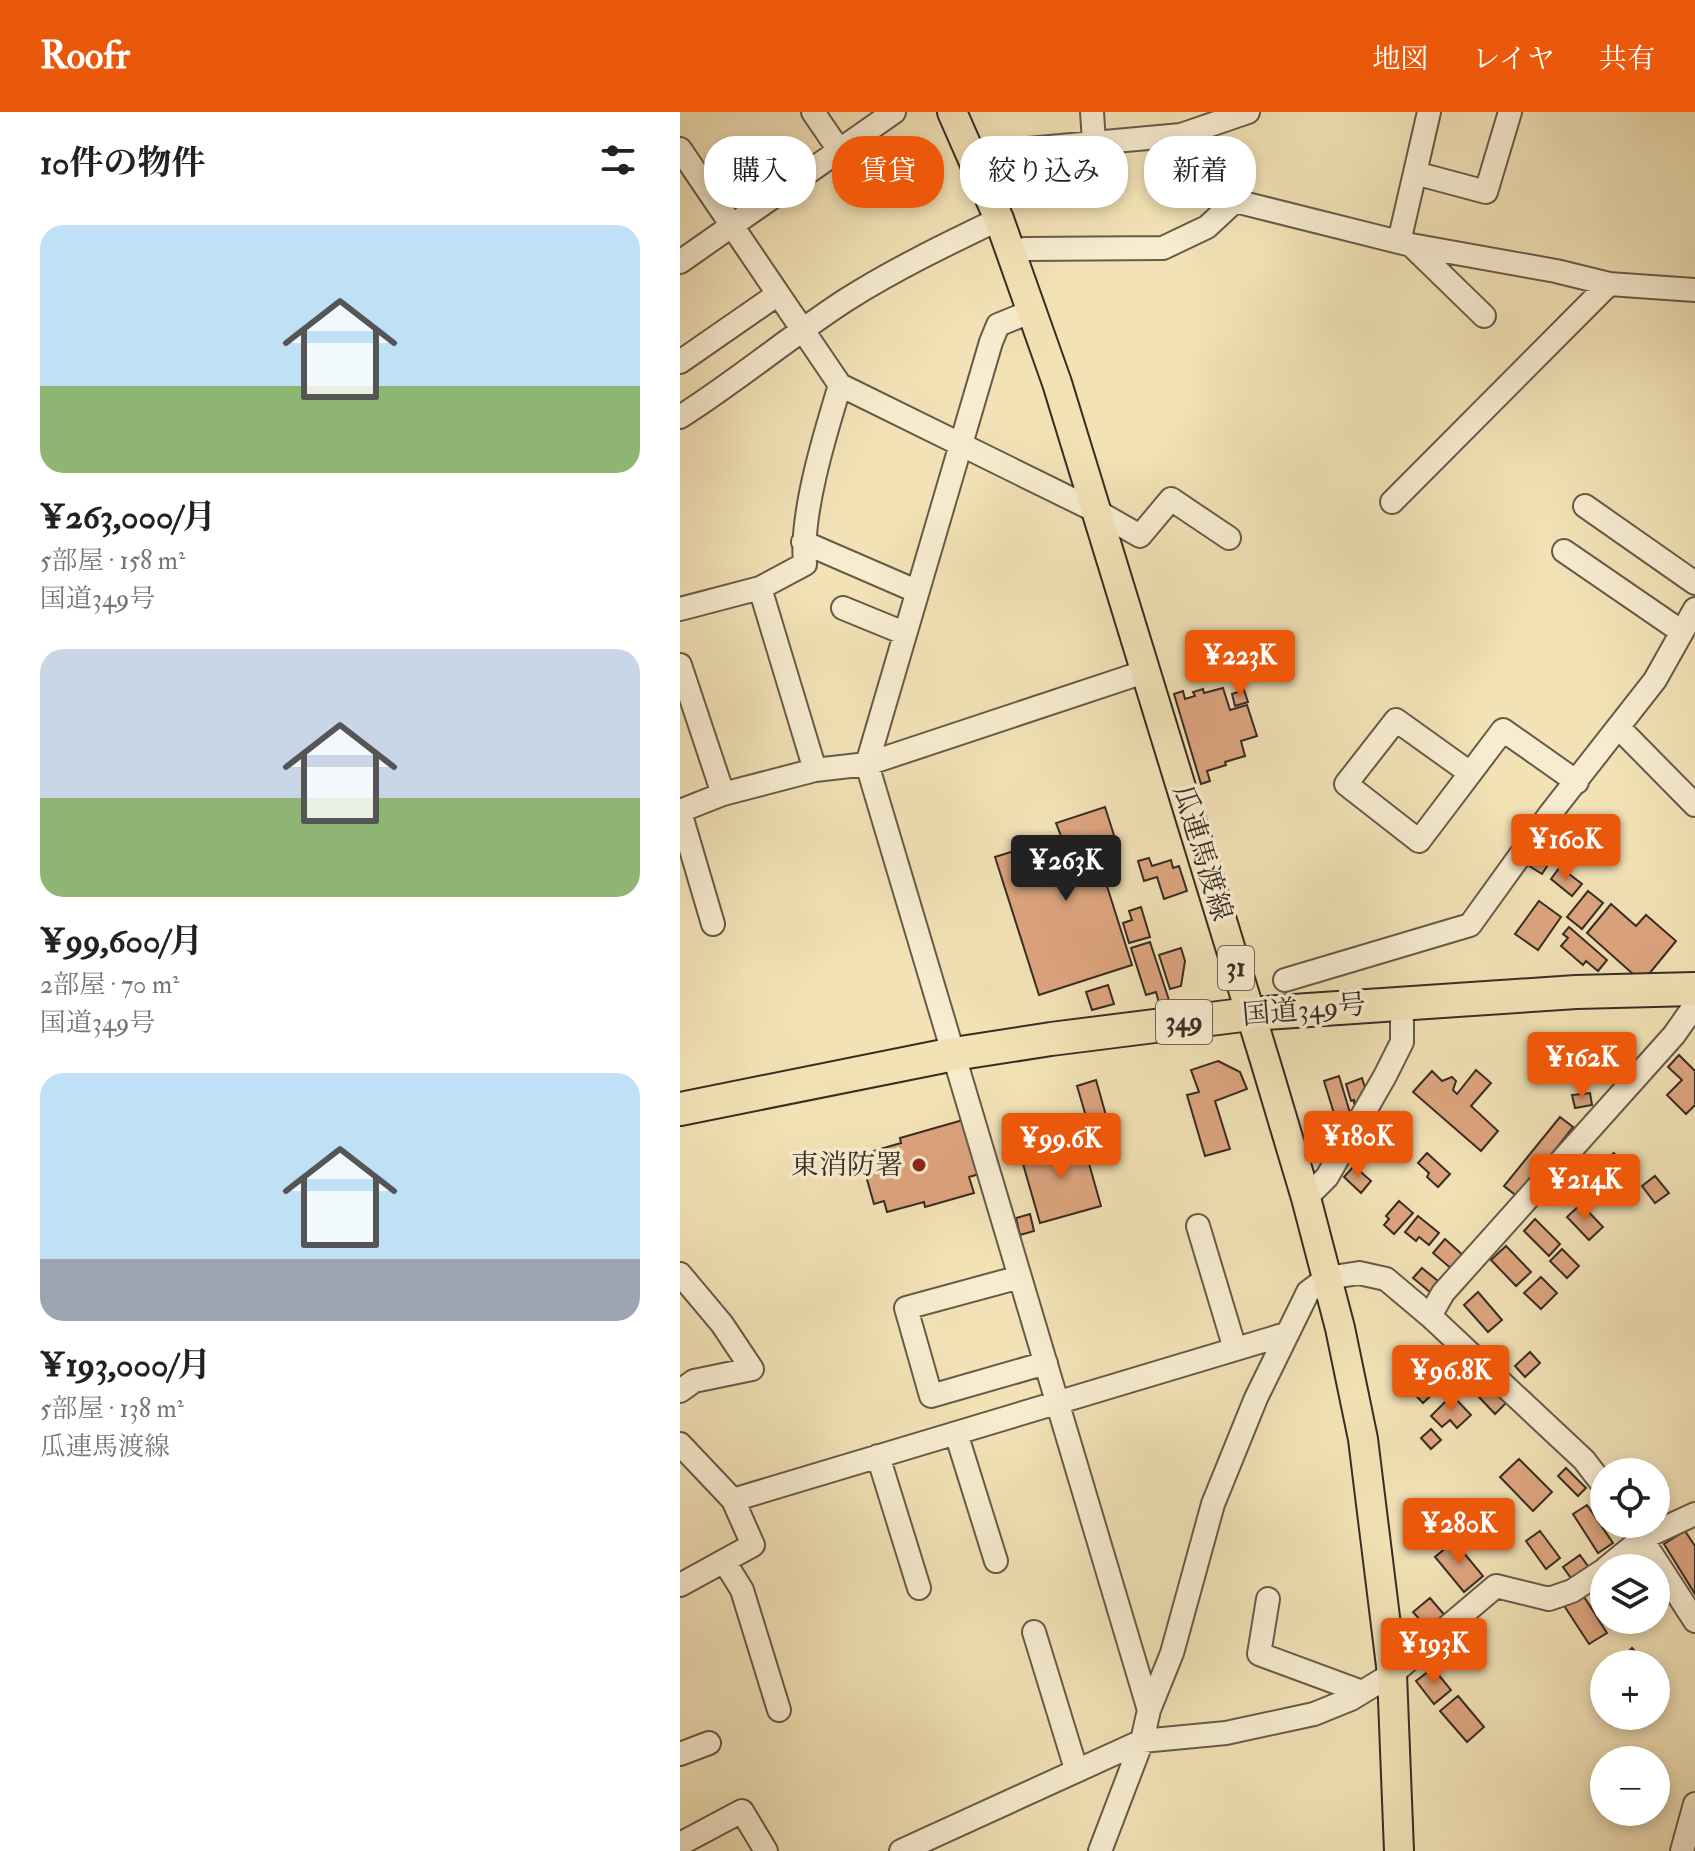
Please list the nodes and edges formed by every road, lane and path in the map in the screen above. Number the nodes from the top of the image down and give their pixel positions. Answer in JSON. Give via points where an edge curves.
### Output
{"nodes":[{"id":1,"x":813,"y":112,"type":"edge"},
{"id":2,"x":894,"y":112,"type":"edge"},
{"id":3,"x":952,"y":112,"type":"edge"},
{"id":4,"x":1092,"y":112,"type":"edge"},
{"id":5,"x":1248,"y":112,"type":"edge"},
{"id":6,"x":1429,"y":112,"type":"edge"},
{"id":7,"x":1510,"y":112,"type":"edge"},
{"id":8,"x":859,"y":136,"type":"edge"},
{"id":9,"x":963,"y":136,"type":"edge"},
{"id":10,"x":1094,"y":136,"type":"edge"},
{"id":11,"x":1128,"y":139,"type":"edge"},
{"id":12,"x":832,"y":140,"type":"edge"},
{"id":13,"x":680,"y":149,"type":"edge"},
{"id":14,"x":832,"y":155,"type":"edge"},
{"id":15,"x":1415,"y":173,"type":"junction"},
{"id":16,"x":994,"y":208,"type":"edge"},
{"id":17,"x":999,"y":219,"type":"junction"},
{"id":18,"x":732,"y":224,"type":"junction"},
{"id":19,"x":1405,"y":243,"type":"junction"},
{"id":20,"x":1011,"y":252,"type":"junction"},
{"id":21,"x":680,"y":262,"type":"edge"},
{"id":22,"x":1609,"y":284,"type":"junction"},
{"id":23,"x":1695,"y":290,"type":"edge"},
{"id":24,"x":778,"y":294,"type":"junction"},
{"id":25,"x":1035,"y":316,"type":"junction"},
{"id":26,"x":1484,"y":316,"type":"dead end"},
{"id":27,"x":803,"y":330,"type":"junction"},
{"id":28,"x":680,"y":362,"type":"edge"},
{"id":29,"x":840,"y":385,"type":"junction"},
{"id":30,"x":680,"y":417,"type":"edge"},
{"id":31,"x":961,"y":444,"type":"junction"},
{"id":32,"x":1392,"y":502,"type":"dead end"},
{"id":33,"x":1585,"y":506,"type":"dead end"},
{"id":34,"x":1098,"y":512,"type":"junction"},
{"id":35,"x":1229,"y":538,"type":"dead end"},
{"id":36,"x":803,"y":542,"type":"junction"},
{"id":37,"x":1564,"y":551,"type":"dead end"},
{"id":38,"x":1695,"y":583,"type":"edge"},
{"id":39,"x":760,"y":588,"type":"junction"},
{"id":40,"x":916,"y":591,"type":"junction"},
{"id":41,"x":843,"y":608,"type":"dead end"},
{"id":42,"x":680,"y":609,"type":"edge"},
{"id":43,"x":1695,"y":609,"type":"edge"},
{"id":44,"x":1682,"y":632,"type":"junction"},
{"id":45,"x":904,"y":633,"type":"junction"},
{"id":46,"x":680,"y":665,"type":"edge"},
{"id":47,"x":1147,"y":671,"type":"junction"},
{"id":48,"x":1619,"y":728,"type":"junction"},
{"id":49,"x":867,"y":764,"type":"junction"},
{"id":50,"x":815,"y":770,"type":"junction"},
{"id":51,"x":1470,"y":773,"type":"junction"},
{"id":52,"x":1577,"y":782,"type":"junction"},
{"id":53,"x":723,"y":794,"type":"junction"},
{"id":54,"x":1695,"y":805,"type":"edge"},
{"id":55,"x":680,"y":812,"type":"edge"},
{"id":56,"x":713,"y":924,"type":"dead end"},
{"id":57,"x":1285,"y":980,"type":"dead end"},
{"id":58,"x":1694,"y":1003,"type":"edge"},
{"id":59,"x":1402,"y":1022,"type":"junction"},
{"id":60,"x":1254,"y":1024,"type":"junction"},
{"id":61,"x":957,"y":1064,"type":"junction"},
{"id":62,"x":680,"y":1109,"type":"edge"},
{"id":63,"x":680,"y":1129,"type":"edge"},
{"id":64,"x":1306,"y":1198,"type":"junction"},
{"id":65,"x":1198,"y":1226,"type":"dead end"},
{"id":66,"x":680,"y":1274,"type":"edge"},
{"id":67,"x":1020,"y":1277,"type":"junction"},
{"id":68,"x":1327,"y":1278,"type":"junction"},
{"id":69,"x":1430,"y":1316,"type":"junction"},
{"id":70,"x":1286,"y":1334,"type":"junction"},
{"id":71,"x":1235,"y":1349,"type":"junction"},
{"id":72,"x":1046,"y":1363,"type":"junction"},
{"id":73,"x":680,"y":1391,"type":"edge"},
{"id":74,"x":1058,"y":1402,"type":"junction"},
{"id":75,"x":956,"y":1433,"type":"junction"},
{"id":76,"x":680,"y":1444,"type":"edge"},
{"id":77,"x":878,"y":1456,"type":"junction"},
{"id":78,"x":1590,"y":1468,"type":"edge"},
{"id":79,"x":733,"y":1500,"type":"junction"},
{"id":80,"x":1695,"y":1514,"type":"edge"},
{"id":81,"x":1670,"y":1521,"type":"edge"},
{"id":82,"x":1632,"y":1538,"type":"edge"},
{"id":83,"x":1642,"y":1538,"type":"edge"},
{"id":84,"x":1618,"y":1554,"type":"edge"},
{"id":85,"x":724,"y":1561,"type":"junction"},
{"id":86,"x":996,"y":1561,"type":"dead end"},
{"id":87,"x":1590,"y":1579,"type":"edge"},
{"id":88,"x":680,"y":1585,"type":"edge"},
{"id":89,"x":919,"y":1588,"type":"dead end"},
{"id":90,"x":1268,"y":1599,"type":"dead end"},
{"id":91,"x":1695,"y":1621,"type":"edge"},
{"id":92,"x":1034,"y":1632,"type":"dead end"},
{"id":93,"x":1392,"y":1674,"type":"junction"},
{"id":94,"x":1362,"y":1692,"type":"junction"},
{"id":95,"x":779,"y":1710,"type":"dead end"},
{"id":96,"x":1149,"y":1710,"type":"junction"},
{"id":97,"x":1142,"y":1741,"type":"junction"},
{"id":98,"x":709,"y":1743,"type":"dead end"},
{"id":99,"x":680,"y":1754,"type":"edge"},
{"id":100,"x":1076,"y":1769,"type":"junction"},
{"id":101,"x":1695,"y":1804,"type":"edge"},
{"id":102,"x":942,"y":1842,"type":"edge"},
{"id":103,"x":680,"y":1844,"type":"edge"},
{"id":104,"x":766,"y":1851,"type":"edge"},
{"id":105,"x":901,"y":1851,"type":"edge"},
{"id":106,"x":1100,"y":1851,"type":"edge"},
{"id":107,"x":1399,"y":1851,"type":"edge"},
{"id":108,"x":1682,"y":1851,"type":"edge"}],
"edges":[{"from":1,"to":12,"type":"street"},
{"from":2,"to":8,"type":"street"},
{"from":3,"to":9,"type":"main road","name":"瓜連馬渡線","number":"31"},
{"from":4,"to":10,"type":"street"},
{"from":5,"to":11,"type":"street","via":[[1181,135]]},
{"from":6,"to":15,"type":"street"},
{"from":7,"to":15,"type":"street","via":[[1486,192]]},
{"from":13,"to":18,"type":"street"},
{"from":14,"to":18,"type":"street"},
{"from":15,"to":19,"type":"street"},
{"from":16,"to":17,"type":"main road","name":"瓜連馬渡線","number":"31"},
{"from":17,"to":20,"type":"main road","name":"瓜連馬渡線","number":"31"},
{"from":17,"to":27,"type":"street","via":[[880,279]]},
{"from":18,"to":21,"type":"street"},
{"from":18,"to":24,"type":"street"},
{"from":19,"to":20,"type":"street","via":[[1235,201],[1207,227],[1163,248]]},
{"from":19,"to":22,"type":"street"},
{"from":19,"to":26,"type":"street"},
{"from":20,"to":25,"type":"main road","name":"瓜連馬渡線","number":"31"},
{"from":22,"to":23,"type":"street"},
{"from":22,"to":32,"type":"street"},
{"from":24,"to":27,"type":"street"},
{"from":24,"to":28,"type":"street"},
{"from":25,"to":31,"type":"street","via":[[998,325]]},
{"from":25,"to":34,"type":"main road","name":"瓜連馬渡線","number":"31"},
{"from":27,"to":29,"type":"street"},
{"from":27,"to":30,"type":"street"},
{"from":29,"to":31,"type":"street"},
{"from":29,"to":36,"type":"street"},
{"from":31,"to":34,"type":"street"},
{"from":31,"to":40,"type":"street"},
{"from":33,"to":38,"type":"street"},
{"from":34,"to":35,"type":"street","via":[[1140,536],[1171,499]]},
{"from":34,"to":47,"type":"main road","name":"瓜連馬渡線","number":"31"},
{"from":36,"to":39,"type":"street","via":[[805,564]]},
{"from":36,"to":40,"type":"street"},
{"from":37,"to":44,"type":"street"},
{"from":39,"to":42,"type":"street"},
{"from":39,"to":50,"type":"street"},
{"from":40,"to":45,"type":"street"},
{"from":41,"to":45,"type":"street"},
{"from":43,"to":44,"type":"street"},
{"from":44,"to":48,"type":"street"},
{"from":45,"to":49,"type":"street"},
{"from":46,"to":53,"type":"street"},
{"from":47,"to":49,"type":"street"},
{"from":47,"to":60,"type":"main road","name":"瓜連馬渡線","number":"31"},
{"from":48,"to":52,"type":"street"},
{"from":48,"to":54,"type":"street"},
{"from":49,"to":50,"type":"street"},
{"from":49,"to":61,"type":"street"},
{"from":50,"to":53,"type":"street"},
{"from":51,"to":51,"type":"street","via":[[1419,841],[1346,784],[1396,720]]},
{"from":51,"to":52,"type":"street","via":[[1503,730]]},
{"from":52,"to":57,"type":"street","via":[[1470,925]]},
{"from":53,"to":55,"type":"street"},
{"from":55,"to":56,"type":"street"},
{"from":58,"to":59,"type":"highway","name":"国道349号","number":"349"},
{"from":58,"to":60,"type":"highway","name":"国道349号","number":"349","via":[[1576,992]]},
{"from":58,"to":69,"type":"street","via":[[1674,1035],[1443,1293]]},
{"from":59,"to":60,"type":"highway","name":"国道349号","number":"349"},
{"from":59,"to":64,"type":"street","via":[[1402,1042],[1385,1076],[1327,1177]]},
{"from":60,"to":61,"type":"highway","name":"国道349号","number":"349","via":[[1051,1039]]},
{"from":60,"to":64,"type":"main road","name":"瓜連馬渡線","number":"31"},
{"from":61,"to":62,"type":"highway","name":"国道349号","number":"349"},
{"from":61,"to":63,"type":"highway","name":"国道349号","number":"349"},
{"from":61,"to":67,"type":"street"},
{"from":64,"to":68,"type":"main road","name":"瓜連馬渡線","number":"31"},
{"from":65,"to":71,"type":"street"},
{"from":66,"to":73,"type":"street","via":[[752,1369],[694,1381]]},
{"from":67,"to":72,"type":"street"},
{"from":67,"to":72,"type":"street","via":[[906,1308],[931,1396]]},
{"from":68,"to":69,"type":"street","via":[[1359,1273],[1386,1279]]},
{"from":68,"to":70,"type":"street","via":[[1308,1292]]},
{"from":68,"to":93,"type":"main road","name":"瓜連馬渡線","number":"31","via":[[1363,1439]]},
{"from":69,"to":78,"type":"street"},
{"from":70,"to":71,"type":"street"},
{"from":70,"to":96,"type":"street","via":[[1213,1504],[1172,1653]]},
{"from":71,"to":74,"type":"street"},
{"from":72,"to":74,"type":"street"},
{"from":74,"to":75,"type":"street"},
{"from":74,"to":96,"type":"street"},
{"from":75,"to":77,"type":"street"},
{"from":75,"to":86,"type":"street"},
{"from":76,"to":79,"type":"street"},
{"from":77,"to":79,"type":"street"},
{"from":77,"to":89,"type":"street"},
{"from":79,"to":85,"type":"street","via":[[753,1545]]},
{"from":80,"to":81,"type":"street"},
{"from":82,"to":84,"type":"street"},
{"from":83,"to":91,"type":"street"},
{"from":85,"to":88,"type":"street"},
{"from":85,"to":95,"type":"street","via":[[742,1590]]},
{"from":87,"to":93,"type":"street","via":[[1549,1599],[1496,1586]]},
{"from":90,"to":94,"type":"street","via":[[1259,1654]]},
{"from":92,"to":100,"type":"street"},
{"from":93,"to":94,"type":"street"},
{"from":93,"to":107,"type":"main road","name":"瓜連馬渡線","number":"31"},
{"from":94,"to":97,"type":"street","via":[[1314,1714],[1226,1733]]},
{"from":96,"to":97,"type":"street"},
{"from":97,"to":100,"type":"street"},
{"from":97,"to":106,"type":"street"},
{"from":98,"to":99,"type":"street"},
{"from":100,"to":102,"type":"street"},
{"from":101,"to":108,"type":"street"},
{"from":102,"to":105,"type":"street"},
{"from":103,"to":104,"type":"street","via":[[742,1811]]}]}
